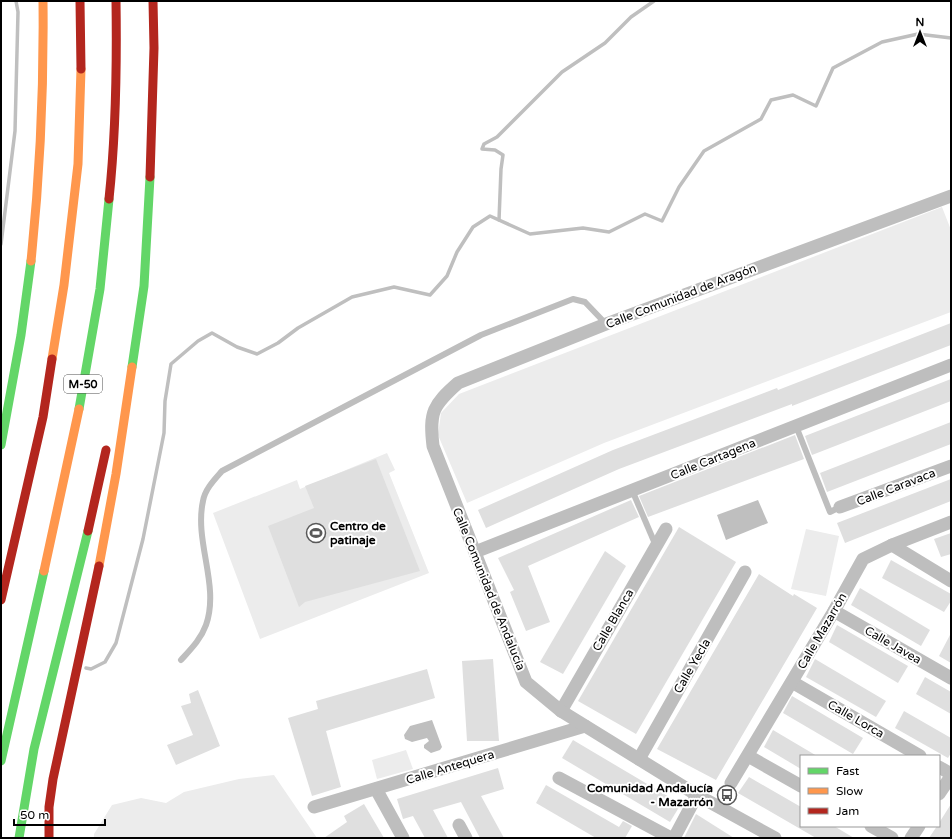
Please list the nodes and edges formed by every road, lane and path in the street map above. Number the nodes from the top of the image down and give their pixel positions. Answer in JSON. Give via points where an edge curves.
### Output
{"nodes":[{"id":1,"x":43,"y":1,"type":"edge"},
{"id":2,"x":80,"y":1,"type":"edge"},
{"id":3,"x":116,"y":1,"type":"edge"},
{"id":4,"x":153,"y":1,"type":"edge"},
{"id":5,"x":151,"y":165,"type":"junction"},
{"id":6,"x":951,"y":196,"type":"edge"},
{"id":7,"x":27,"y":292,"type":"junction"},
{"id":8,"x":606,"y":324,"type":"junction"},
{"id":9,"x":127,"y":336,"type":"dead end"},
{"id":10,"x":951,"y":365,"type":"edge"},
{"id":11,"x":1,"y":400,"type":"edge"},
{"id":12,"x":430,"y":422,"type":"joint"},
{"id":13,"x":796,"y":426,"type":"junction"},
{"id":14,"x":107,"y":444,"type":"dead end"},
{"id":15,"x":1,"y":445,"type":"edge"},
{"id":16,"x":951,"y":466,"type":"edge"},
{"id":17,"x":632,"y":490,"type":"junction"},
{"id":18,"x":840,"y":508,"type":"joint"},
{"id":19,"x":951,"y":522,"type":"edge"},
{"id":20,"x":666,"y":529,"type":"dead end"},
{"id":21,"x":892,"y":545,"type":"junction"},
{"id":22,"x":656,"y":546,"type":"junction"},
{"id":23,"x":475,"y":552,"type":"junction"},
{"id":24,"x":745,"y":572,"type":"dead end"},
{"id":25,"x":951,"y":581,"type":"edge"},
{"id":26,"x":1,"y":600,"type":"edge"},
{"id":27,"x":834,"y":611,"type":"junction"},
{"id":28,"x":181,"y":660,"type":"dead end"},
{"id":29,"x":951,"y":678,"type":"edge"},
{"id":30,"x":792,"y":682,"type":"junction"},
{"id":31,"x":561,"y":711,"type":"junction"},
{"id":32,"x":586,"y":726,"type":"junction"},
{"id":33,"x":918,"y":755,"type":"edge"},
{"id":34,"x":748,"y":756,"type":"junction"},
{"id":35,"x":639,"y":759,"type":"junction"},
{"id":36,"x":1,"y":761,"type":"edge"},
{"id":37,"x":940,"y":768,"type":"edge"},
{"id":38,"x":951,"y":775,"type":"edge"},
{"id":39,"x":559,"y":778,"type":"dead end"},
{"id":40,"x":731,"y":783,"type":"dead end"},
{"id":41,"x":800,"y":785,"type":"edge"},
{"id":42,"x":376,"y":789,"type":"junction"},
{"id":43,"x":940,"y":792,"type":"edge"},
{"id":44,"x":697,"y":795,"type":"junction"},
{"id":45,"x":314,"y":807,"type":"dead end"},
{"id":46,"x":459,"y":825,"type":"dead end"},
{"id":47,"x":873,"y":827,"type":"edge"},
{"id":48,"x":918,"y":827,"type":"edge"},
{"id":49,"x":19,"y":838,"type":"edge"},
{"id":50,"x":50,"y":838,"type":"edge"},
{"id":51,"x":403,"y":838,"type":"edge"},
{"id":52,"x":466,"y":838,"type":"edge"},
{"id":53,"x":673,"y":838,"type":"edge"},
{"id":54,"x":774,"y":838,"type":"edge"},
{"id":55,"x":892,"y":838,"type":"edge"},
{"id":56,"x":911,"y":838,"type":"edge"}],
"edges":[{"from":1,"to":7,"type":"highway","via":[[40,160]]},
{"from":2,"to":26,"type":"highway","number":"M-50","via":[[82,52],[78,164],[64,285],[43,417]]},
{"from":3,"to":36,"type":"highway","number":"M-50","via":[[113,163],[100,289],[77,422]]},
{"from":4,"to":5,"type":"highway"},
{"from":5,"to":9,"type":"highway"},
{"from":5,"to":50,"type":"highway","via":[[144,286],[133,370],[97,577],[53,779],[49,807]]},
{"from":6,"to":8,"type":"street","name":"Calle Comunidad de Aragón"},
{"from":7,"to":11,"type":"highway"},
{"from":7,"to":15,"type":"highway"},
{"from":8,"to":12,"type":"street","name":"Calle Comunidad de Aragón","via":[[458,383],[440,399]]},
{"from":8,"to":28,"type":"lane","via":[[585,302],[573,299],[481,335],[222,471],[211,483],[203,500],[202,525],[210,598],[209,614],[199,640]]},
{"from":10,"to":13,"type":"street","name":"Calle Cartagena"},
{"from":12,"to":23,"type":"street","name":"Calle Comunidad de Andalucía","via":[[433,446]]},
{"from":13,"to":17,"type":"street","name":"Calle Cartagena"},
{"from":13,"to":18,"type":"lane","via":[[830,512]]},
{"from":14,"to":49,"type":"highway","via":[[80,566],[34,749]]},
{"from":16,"to":18,"type":"street","name":"Calle Caravaca"},
{"from":17,"to":22,"type":"lane"},
{"from":17,"to":23,"type":"street","name":"Calle Cartagena"},
{"from":19,"to":21,"type":"street","name":"Calle Mazarrón"},
{"from":20,"to":22,"type":"street","name":"Calle Blanca"},
{"from":21,"to":25,"type":"street"},
{"from":21,"to":27,"type":"street","name":"Calle Mazarrón","via":[[863,559]]},
{"from":22,"to":31,"type":"street","name":"Calle Blanca"},
{"from":23,"to":31,"type":"street","name":"Calle Comunidad de Andalucía","via":[[526,682]]},
{"from":24,"to":35,"type":"street","name":"Calle Yecla"},
{"from":27,"to":29,"type":"street","name":"Calle Javea"},
{"from":27,"to":30,"type":"street","name":"Calle Mazarrón"},
{"from":30,"to":33,"type":"street","name":"Calle Lorca"},
{"from":30,"to":34,"type":"street","name":"Calle Mazarrón"},
{"from":31,"to":32,"type":"street","name":"Calle Comunidad de Andalucía"},
{"from":32,"to":35,"type":"street","name":"Calle Comunidad de Andalucía"},
{"from":32,"to":42,"type":"street","name":"Calle Antequera"},
{"from":34,"to":40,"type":"street","name":"Calle Mazarrón"},
{"from":34,"to":41,"type":"street"},
{"from":35,"to":44,"type":"street","name":"Calle Comunidad de Andalucía"},
{"from":37,"to":38,"type":"street"},
{"from":38,"to":43,"type":"street"},
{"from":39,"to":53,"type":"street"},
{"from":42,"to":45,"type":"street","name":"Calle Antequera"},
{"from":42,"to":51,"type":"street"},
{"from":44,"to":53,"type":"street"},
{"from":44,"to":54,"type":"street","name":"Calle Comunidad de Andalucía"},
{"from":46,"to":52,"type":"street"},
{"from":47,"to":55,"type":"street"},
{"from":48,"to":56,"type":"street"}]}
